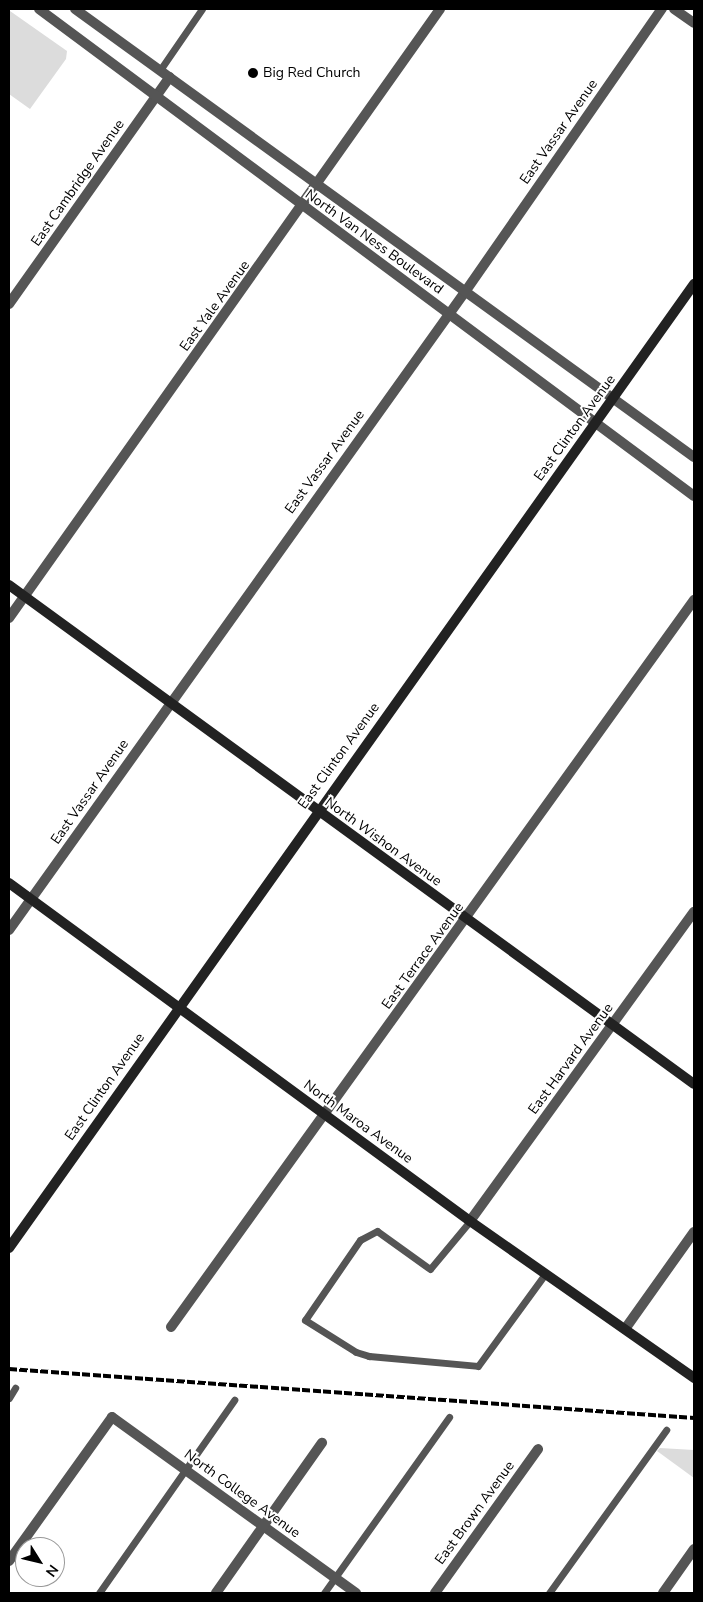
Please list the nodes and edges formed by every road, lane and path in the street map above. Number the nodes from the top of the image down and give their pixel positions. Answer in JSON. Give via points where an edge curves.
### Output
{"nodes":[{"id":1,"x":39,"y":9,"type":"edge"},
{"id":2,"x":75,"y":9,"type":"edge"},
{"id":3,"x":202,"y":9,"type":"edge"},
{"id":4,"x":440,"y":9,"type":"edge"},
{"id":5,"x":662,"y":9,"type":"edge"},
{"id":6,"x":674,"y":9,"type":"edge"},
{"id":7,"x":694,"y":23,"type":"edge"},
{"id":8,"x":160,"y":70,"type":"junction"},
{"id":9,"x":170,"y":77,"type":"junction"},
{"id":10,"x":156,"y":97,"type":"junction"},
{"id":11,"x":318,"y":186,"type":"junction"},
{"id":12,"x":302,"y":207,"type":"junction"},
{"id":13,"x":694,"y":284,"type":"edge"},
{"id":14,"x":465,"y":292,"type":"junction"},
{"id":15,"x":9,"y":304,"type":"edge"},
{"id":16,"x":449,"y":314,"type":"junction"},
{"id":17,"x":613,"y":399,"type":"junction"},
{"id":18,"x":596,"y":422,"type":"junction"},
{"id":19,"x":694,"y":457,"type":"edge"},
{"id":20,"x":694,"y":496,"type":"edge"},
{"id":21,"x":9,"y":585,"type":"edge"},
{"id":22,"x":24,"y":596,"type":"junction"},
{"id":23,"x":694,"y":600,"type":"edge"},
{"id":24,"x":9,"y":618,"type":"edge"},
{"id":25,"x":168,"y":704,"type":"junction"},
{"id":26,"x":317,"y":811,"type":"junction"},
{"id":27,"x":9,"y":883,"type":"edge"},
{"id":28,"x":31,"y":899,"type":"junction"},
{"id":29,"x":694,"y":912,"type":"edge"},
{"id":30,"x":466,"y":919,"type":"junction"},
{"id":31,"x":9,"y":930,"type":"edge"},
{"id":32,"x":178,"y":1008,"type":"junction"},
{"id":33,"x":613,"y":1024,"type":"junction"},
{"id":34,"x":694,"y":1084,"type":"edge"},
{"id":35,"x":326,"y":1115,"type":"junction"},
{"id":36,"x":470,"y":1221,"type":"junction"},
{"id":37,"x":694,"y":1232,"type":"edge"},
{"id":38,"x":9,"y":1248,"type":"edge"},
{"id":39,"x":546,"y":1274,"type":"junction"},
{"id":40,"x":171,"y":1327,"type":"dead end"},
{"id":41,"x":624,"y":1329,"type":"junction"},
{"id":42,"x":694,"y":1378,"type":"edge"},
{"id":43,"x":15,"y":1388,"type":"dead end"},
{"id":44,"x":9,"y":1398,"type":"edge"},
{"id":45,"x":234,"y":1400,"type":"dead end"},
{"id":46,"x":449,"y":1417,"type":"dead end"},
{"id":47,"x":666,"y":1430,"type":"dead end"},
{"id":48,"x":322,"y":1443,"type":"dead end"},
{"id":49,"x":538,"y":1449,"type":"dead end"},
{"id":50,"x":187,"y":1471,"type":"junction"},
{"id":51,"x":265,"y":1527,"type":"junction"},
{"id":52,"x":694,"y":1549,"type":"edge"},
{"id":53,"x":9,"y":1561,"type":"edge"},
{"id":54,"x":335,"y":1578,"type":"junction"},
{"id":55,"x":99,"y":1593,"type":"edge"},
{"id":56,"x":216,"y":1593,"type":"edge"},
{"id":57,"x":324,"y":1593,"type":"edge"},
{"id":58,"x":356,"y":1593,"type":"edge"},
{"id":59,"x":435,"y":1593,"type":"edge"},
{"id":60,"x":549,"y":1593,"type":"edge"},
{"id":61,"x":663,"y":1593,"type":"edge"}],
"edges":[{"from":1,"to":10,"type":"street","name":"North Van Ness Boulevard"},
{"from":2,"to":8,"type":"street","name":"North Van Ness Boulevard"},
{"from":3,"to":8,"type":"lane"},
{"from":4,"to":11,"type":"street","name":"East Yale Avenue"},
{"from":5,"to":14,"type":"street","name":"East Vassar Avenue"},
{"from":6,"to":7,"type":"street"},
{"from":8,"to":9,"type":"street","name":"North Van Ness Boulevard"},
{"from":9,"to":10,"type":"street","name":"East Cambridge Avenue"},
{"from":9,"to":11,"type":"street","name":"North Van Ness Boulevard"},
{"from":10,"to":12,"type":"street","name":"North Van Ness Boulevard"},
{"from":10,"to":15,"type":"street","name":"East Cambridge Avenue"},
{"from":11,"to":12,"type":"street","name":"East Yale Avenue"},
{"from":11,"to":14,"type":"street","name":"North Van Ness Boulevard"},
{"from":12,"to":16,"type":"street","name":"North Van Ness Boulevard"},
{"from":12,"to":22,"type":"street","name":"East Yale Avenue"},
{"from":13,"to":17,"type":"main road","name":"East Clinton Avenue"},
{"from":14,"to":16,"type":"street","name":"East Vassar Avenue"},
{"from":14,"to":17,"type":"street","name":"North Van Ness Boulevard"},
{"from":16,"to":18,"type":"street","name":"North Van Ness Boulevard"},
{"from":16,"to":25,"type":"street","name":"East Vassar Avenue"},
{"from":17,"to":18,"type":"main road","name":"East Clinton Avenue"},
{"from":17,"to":19,"type":"street","name":"North Van Ness Boulevard"},
{"from":18,"to":20,"type":"street","name":"North Van Ness Boulevard"},
{"from":18,"to":26,"type":"main road","name":"East Clinton Avenue"},
{"from":21,"to":22,"type":"main road","name":"North Wishon Avenue"},
{"from":22,"to":24,"type":"street","name":"East Yale Avenue"},
{"from":22,"to":25,"type":"main road","name":"North Wishon Avenue"},
{"from":23,"to":30,"type":"street","name":"East Terrace Avenue"},
{"from":25,"to":26,"type":"main road","name":"North Wishon Avenue"},
{"from":25,"to":28,"type":"street","name":"East Vassar Avenue"},
{"from":26,"to":30,"type":"main road","name":"North Wishon Avenue"},
{"from":26,"to":32,"type":"main road","name":"East Clinton Avenue"},
{"from":27,"to":28,"type":"main road","name":"North Maroa Avenue"},
{"from":28,"to":31,"type":"street","name":"East Vassar Avenue"},
{"from":28,"to":32,"type":"main road","name":"North Maroa Avenue"},
{"from":29,"to":33,"type":"street","name":"East Harvard Avenue"},
{"from":30,"to":33,"type":"main road","name":"North Wishon Avenue"},
{"from":30,"to":35,"type":"street","name":"East Terrace Avenue"},
{"from":32,"to":35,"type":"main road","name":"North Maroa Avenue"},
{"from":32,"to":38,"type":"main road","name":"East Clinton Avenue"},
{"from":33,"to":34,"type":"main road","name":"North Wishon Avenue"},
{"from":33,"to":36,"type":"street","name":"East Harvard Avenue"},
{"from":35,"to":36,"type":"main road","name":"North Maroa Avenue"},
{"from":35,"to":40,"type":"street","name":"East Terrace Avenue"},
{"from":36,"to":39,"type":"main road","name":"North Maroa Avenue"},
{"from":36,"to":39,"type":"lane","via":[[430,1269],[377,1231],[360,1240],[305,1320],[356,1352],[369,1356],[478,1366]]},
{"from":37,"to":41,"type":"street"},
{"from":39,"to":41,"type":"main road","name":"North Maroa Avenue"},
{"from":41,"to":42,"type":"main road","name":"North Maroa Avenue"},
{"from":43,"to":44,"type":"lane"},
{"from":45,"to":50,"type":"lane"},
{"from":46,"to":54,"type":"lane"},
{"from":47,"to":60,"type":"lane"},
{"from":48,"to":51,"type":"street"},
{"from":49,"to":59,"type":"street","name":"East Brown Avenue"},
{"from":50,"to":51,"type":"street","name":"North College Avenue"},
{"from":50,"to":53,"type":"street","name":"North College Avenue","via":[[112,1416]]},
{"from":50,"to":55,"type":"lane"},
{"from":51,"to":54,"type":"street","name":"North College Avenue"},
{"from":51,"to":56,"type":"street"},
{"from":52,"to":61,"type":"street"},
{"from":54,"to":57,"type":"lane"},
{"from":54,"to":58,"type":"street","name":"North College Avenue"}]}
